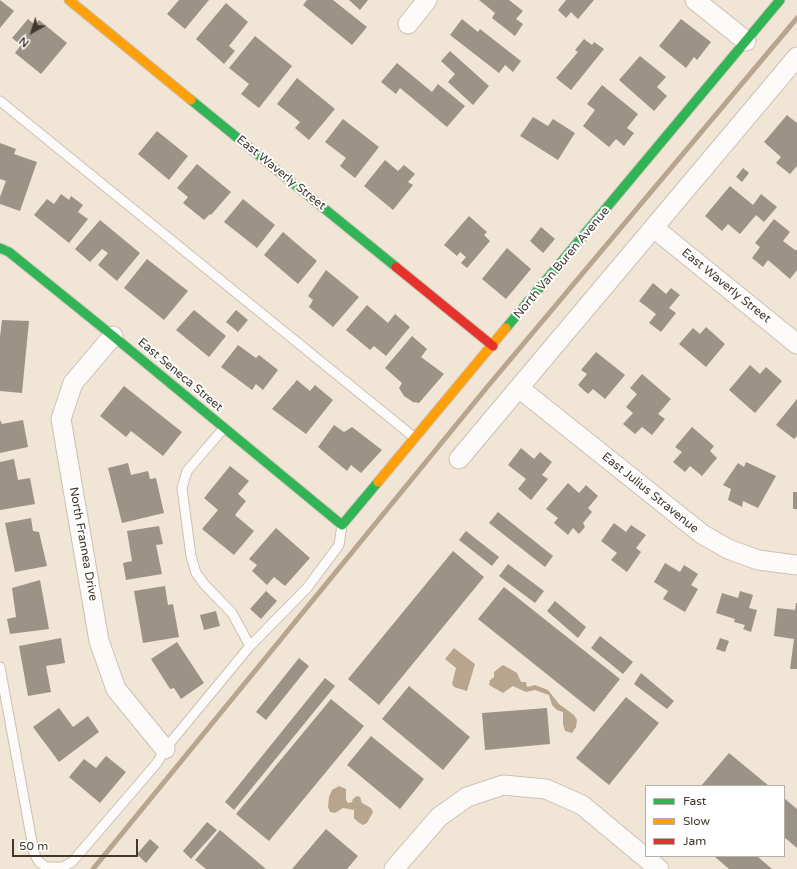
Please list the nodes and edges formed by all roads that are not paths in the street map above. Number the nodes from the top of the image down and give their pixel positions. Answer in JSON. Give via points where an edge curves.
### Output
{"nodes":[{"id":1,"x":69,"y":0,"type":"edge"},
{"id":2,"x":427,"y":0,"type":"edge"},
{"id":3,"x":695,"y":0,"type":"edge"},
{"id":4,"x":780,"y":0,"type":"edge"},
{"id":5,"x":408,"y":24,"type":"dead end"},
{"id":6,"x":746,"y":41,"type":"junction"},
{"id":7,"x":795,"y":63,"type":"edge"},
{"id":8,"x":0,"y":101,"type":"edge"},
{"id":9,"x":654,"y":228,"type":"junction"},
{"id":10,"x":0,"y":248,"type":"edge"},
{"id":11,"x":113,"y":336,"type":"junction"},
{"id":12,"x":797,"y":344,"type":"edge"},
{"id":13,"x":493,"y":346,"type":"junction"},
{"id":14,"x":519,"y":388,"type":"junction"},
{"id":15,"x":224,"y":427,"type":"junction"},
{"id":16,"x":415,"y":438,"type":"junction"},
{"id":17,"x":459,"y":459,"type":"dead end"},
{"id":18,"x":342,"y":525,"type":"junction"},
{"id":19,"x":797,"y":565,"type":"edge"},
{"id":20,"x":250,"y":646,"type":"junction"},
{"id":21,"x":0,"y":667,"type":"edge"},
{"id":22,"x":165,"y":749,"type":"junction"},
{"id":23,"x":645,"y":857,"type":"edge"},
{"id":24,"x":645,"y":857,"type":"edge"},
{"id":25,"x":394,"y":869,"type":"edge"},
{"id":26,"x":660,"y":869,"type":"edge"}],
"edges":[{"from":1,"to":13,"type":"street","name":"East Waverly Street"},
{"from":2,"to":5,"type":"street"},
{"from":3,"to":6,"type":"street"},
{"from":4,"to":6,"type":"street","name":"North Van Buren Avenue"},
{"from":6,"to":13,"type":"street","name":"North Van Buren Avenue"},
{"from":7,"to":9,"type":"street"},
{"from":8,"to":16,"type":"lane"},
{"from":9,"to":12,"type":"street","name":"East Waverly Street"},
{"from":9,"to":14,"type":"street"},
{"from":10,"to":11,"type":"street","name":"East Seneca Street","via":[[9,252]]},
{"from":11,"to":15,"type":"street","name":"East Seneca Street"},
{"from":11,"to":22,"type":"street","name":"North Frannea Drive","via":[[73,383],[61,418],[99,641],[116,688]]},
{"from":13,"to":16,"type":"street","name":"North Van Buren Avenue"},
{"from":14,"to":17,"type":"street"},
{"from":14,"to":19,"type":"street","name":"East Julius Stravenue","via":[[702,534],[728,549],[758,560]]},
{"from":15,"to":18,"type":"street","name":"East Seneca Street"},
{"from":15,"to":20,"type":"lane","via":[[187,471],[182,488],[191,556],[196,572],[232,613]]},
{"from":16,"to":18,"type":"street","name":"North Van Buren Avenue"},
{"from":18,"to":20,"type":"lane","via":[[339,545],[312,582]]},
{"from":20,"to":22,"type":"lane"},
{"from":21,"to":22,"type":"lane","via":[[34,853],[38,862],[46,867],[63,867],[72,862],[158,763]]},
{"from":23,"to":25,"type":"street","via":[[582,806],[546,789],[503,785],[467,797],[439,817]]},
{"from":24,"to":26,"type":"street"}]}
